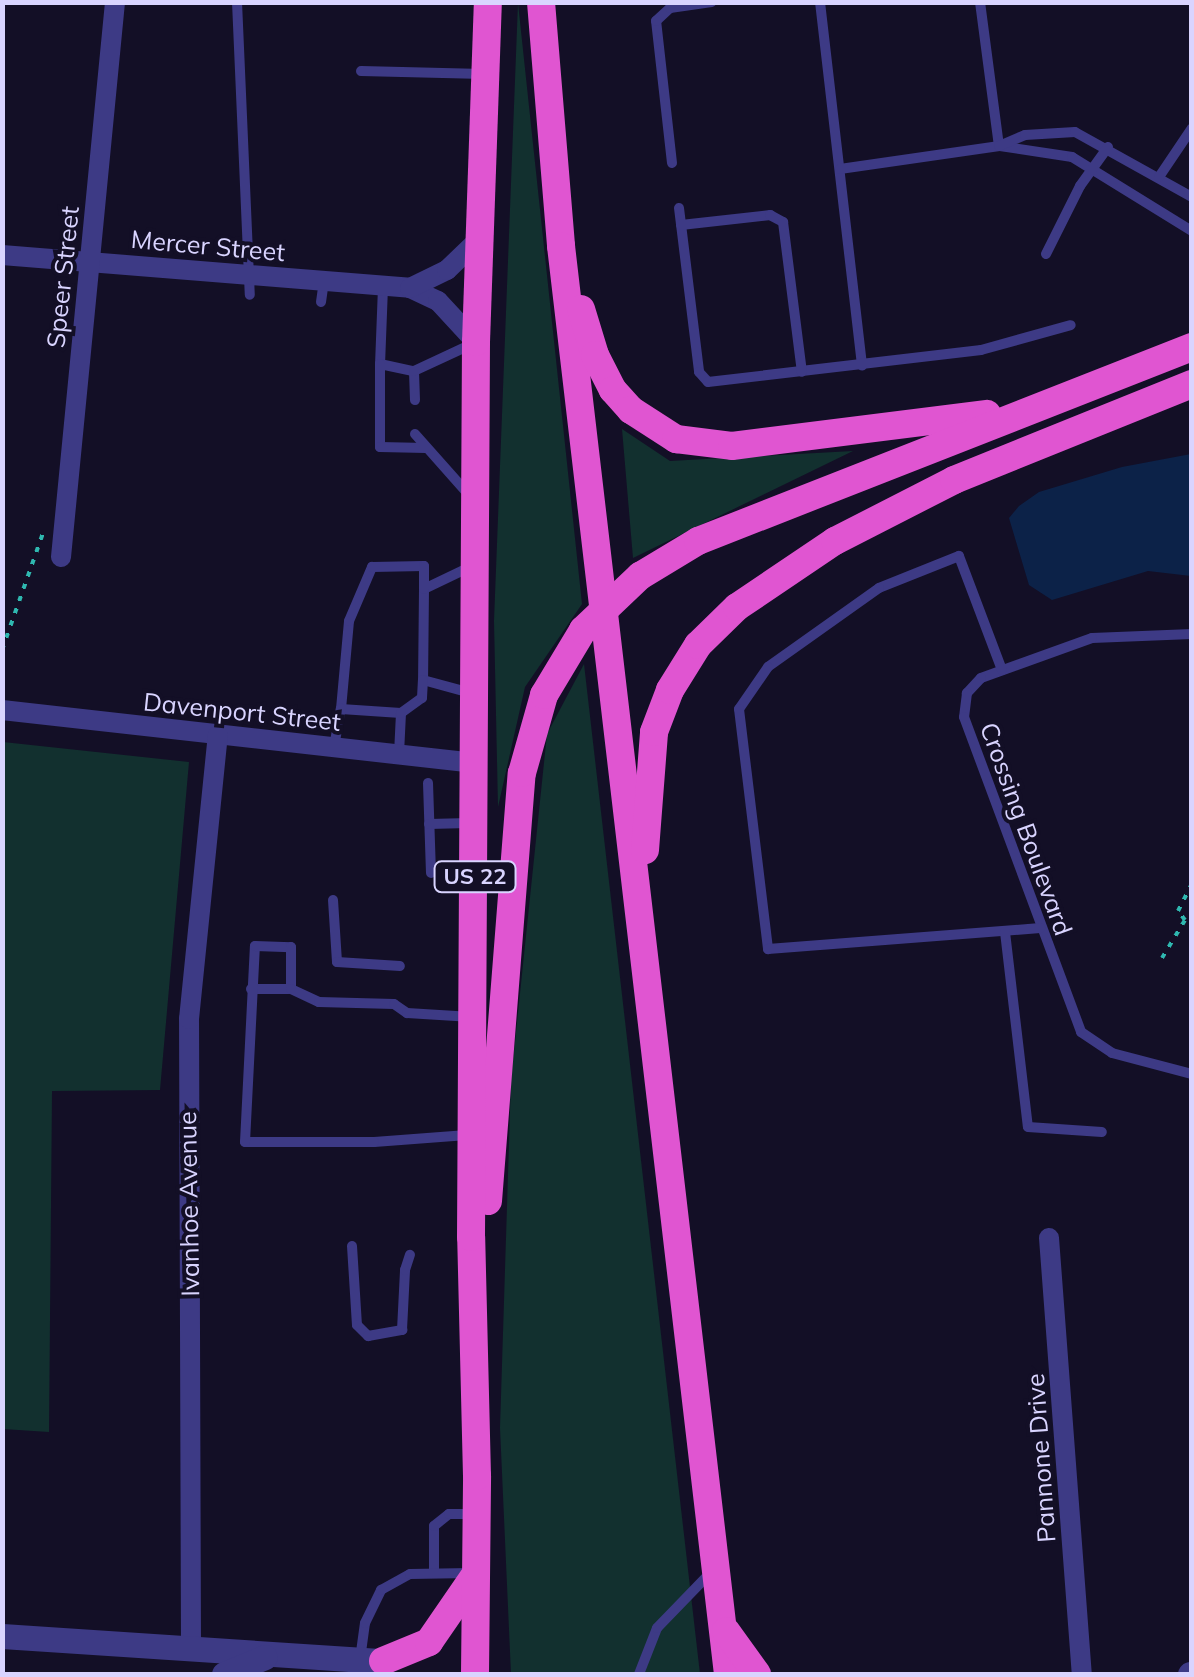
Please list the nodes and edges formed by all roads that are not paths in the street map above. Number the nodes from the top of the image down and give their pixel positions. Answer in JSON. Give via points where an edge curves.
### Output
{"nodes":[{"id":1,"x":115,"y":2,"type":"edge"},
{"id":2,"x":238,"y":2,"type":"edge"},
{"id":3,"x":488,"y":2,"type":"edge"},
{"id":4,"x":541,"y":2,"type":"edge"},
{"id":5,"x":712,"y":2,"type":"edge"},
{"id":6,"x":820,"y":2,"type":"edge"},
{"id":7,"x":980,"y":2,"type":"edge"},
{"id":8,"x":361,"y":71,"type":"dead end"},
{"id":9,"x":484,"y":74,"type":"junction"},
{"id":10,"x":1192,"y":128,"type":"edge"},
{"id":11,"x":999,"y":146,"type":"junction"},
{"id":12,"x":1108,"y":147,"type":"junction"},
{"id":13,"x":672,"y":163,"type":"dead end"},
{"id":14,"x":1094,"y":168,"type":"junction"},
{"id":15,"x":840,"y":169,"type":"junction"},
{"id":16,"x":1159,"y":177,"type":"junction"},
{"id":17,"x":1192,"y":198,"type":"edge"},
{"id":18,"x":679,"y":208,"type":"dead end"},
{"id":19,"x":681,"y":226,"type":"junction"},
{"id":20,"x":1192,"y":231,"type":"edge"},
{"id":21,"x":477,"y":241,"type":"junction"},
{"id":22,"x":562,"y":246,"type":"junction"},
{"id":23,"x":1046,"y":254,"type":"dead end"},
{"id":24,"x":2,"y":255,"type":"edge"},
{"id":25,"x":90,"y":262,"type":"junction"},
{"id":26,"x":248,"y":285,"type":"junction"},
{"id":27,"x":383,"y":286,"type":"junction"},
{"id":28,"x":410,"y":288,"type":"junction"},
{"id":29,"x":1071,"y":324,"type":"dead end"},
{"id":30,"x":476,"y":342,"type":"junction"},
{"id":31,"x":1192,"y":346,"type":"edge"},
{"id":32,"x":380,"y":364,"type":"junction"},
{"id":33,"x":862,"y":366,"type":"junction"},
{"id":34,"x":414,"y":371,"type":"junction"},
{"id":35,"x":802,"y":372,"type":"junction"},
{"id":36,"x":1192,"y":384,"type":"edge"},
{"id":37,"x":415,"y":400,"type":"dead end"},
{"id":38,"x":1042,"y":404,"type":"junction"},
{"id":39,"x":415,"y":434,"type":"dead end"},
{"id":40,"x":426,"y":448,"type":"junction"},
{"id":41,"x":476,"y":503,"type":"junction"},
{"id":42,"x":60,"y":557,"type":"dead end"},
{"id":43,"x":476,"y":565,"type":"junction"},
{"id":44,"x":424,"y":589,"type":"junction"},
{"id":45,"x":1192,"y":634,"type":"edge"},
{"id":46,"x":1002,"y":670,"type":"junction"},
{"id":47,"x":423,"y":680,"type":"junction"},
{"id":48,"x":475,"y":694,"type":"junction"},
{"id":49,"x":340,"y":709,"type":"junction"},
{"id":50,"x":2,"y":710,"type":"edge"},
{"id":51,"x":401,"y":713,"type":"junction"},
{"id":52,"x":218,"y":735,"type":"junction"},
{"id":53,"x":334,"y":747,"type":"junction"},
{"id":54,"x":399,"y":754,"type":"junction"},
{"id":55,"x":475,"y":762,"type":"junction"},
{"id":56,"x":428,"y":784,"type":"dead end"},
{"id":57,"x":475,"y":823,"type":"junction"},
{"id":58,"x":429,"y":824,"type":"junction"},
{"id":59,"x":430,"y":872,"type":"dead end"},
{"id":60,"x":333,"y":900,"type":"dead end"},
{"id":61,"x":640,"y":926,"type":"junction"},
{"id":62,"x":1040,"y":928,"type":"junction"},
{"id":63,"x":1004,"y":932,"type":"junction"},
{"id":64,"x":400,"y":966,"type":"dead end"},
{"id":65,"x":251,"y":989,"type":"junction"},
{"id":66,"x":291,"y":989,"type":"junction"},
{"id":67,"x":473,"y":1017,"type":"junction"},
{"id":68,"x":1192,"y":1074,"type":"edge"},
{"id":69,"x":1102,"y":1132,"type":"dead end"},
{"id":70,"x":472,"y":1134,"type":"junction"},
{"id":71,"x":1050,"y":1238,"type":"dead end"},
{"id":72,"x":352,"y":1246,"type":"dead end"},
{"id":73,"x":410,"y":1255,"type":"dead end"},
{"id":74,"x":476,"y":1412,"type":"junction"},
{"id":75,"x":476,"y":1514,"type":"junction"},
{"id":76,"x":715,"y":1568,"type":"junction"},
{"id":77,"x":434,"y":1572,"type":"junction"},
{"id":78,"x":476,"y":1573,"type":"junction"},
{"id":79,"x":722,"y":1624,"type":"junction"},
{"id":80,"x":2,"y":1636,"type":"edge"},
{"id":81,"x":191,"y":1648,"type":"junction"},
{"id":82,"x":276,"y":1652,"type":"junction"},
{"id":83,"x":367,"y":1665,"type":"edge"},
{"id":84,"x":190,"y":1674,"type":"edge"},
{"id":85,"x":224,"y":1674,"type":"edge"},
{"id":86,"x":409,"y":1674,"type":"edge"},
{"id":87,"x":475,"y":1674,"type":"edge"},
{"id":88,"x":639,"y":1674,"type":"edge"},
{"id":89,"x":728,"y":1674,"type":"edge"},
{"id":90,"x":757,"y":1674,"type":"edge"},
{"id":91,"x":1082,"y":1674,"type":"edge"}],
"edges":[{"from":1,"to":25,"type":"street","name":"Speer Street"},
{"from":2,"to":26,"type":"lane"},
{"from":3,"to":9,"type":"highway","number":"US 22"},
{"from":4,"to":22,"type":"highway"},
{"from":5,"to":13,"type":"lane","via":[[670,8],[656,21]]},
{"from":6,"to":15,"type":"lane"},
{"from":7,"to":11,"type":"lane"},
{"from":8,"to":9,"type":"lane"},
{"from":9,"to":21,"type":"highway","number":"US 22"},
{"from":10,"to":16,"type":"lane"},
{"from":11,"to":12,"type":"lane","via":[[1024,135],[1075,132]]},
{"from":11,"to":14,"type":"lane","via":[[1054,151]]},
{"from":11,"to":15,"type":"lane"},
{"from":12,"to":14,"type":"lane"},
{"from":12,"to":16,"type":"lane"},
{"from":14,"to":20,"type":"lane"},
{"from":14,"to":23,"type":"lane"},
{"from":15,"to":33,"type":"lane"},
{"from":16,"to":17,"type":"lane"},
{"from":18,"to":19,"type":"lane"},
{"from":19,"to":35,"type":"lane","via":[[705,380]]},
{"from":19,"to":35,"type":"lane","via":[[770,214],[783,222]]},
{"from":21,"to":28,"type":"street","via":[[447,270]]},
{"from":21,"to":30,"type":"highway","number":"US 22"},
{"from":22,"to":38,"type":"highway","via":[[595,355],[613,390],[676,439],[732,446]]},
{"from":22,"to":61,"type":"highway"},
{"from":24,"to":25,"type":"street","name":"Mercer Street"},
{"from":25,"to":26,"type":"street","name":"Mercer Street"},
{"from":25,"to":42,"type":"street","name":"Speer Street"},
{"from":26,"to":27,"type":"street","name":"Mercer Street","via":[[322,291]]},
{"from":27,"to":28,"type":"street","name":"Mercer Street"},
{"from":27,"to":32,"type":"lane"},
{"from":28,"to":30,"type":"street","name":"Mercer Street","via":[[438,302]]},
{"from":29,"to":33,"type":"lane","via":[[980,350]]},
{"from":30,"to":34,"type":"lane"},
{"from":30,"to":41,"type":"highway","number":"US 22"},
{"from":31,"to":38,"type":"highway"},
{"from":32,"to":34,"type":"lane"},
{"from":32,"to":40,"type":"lane","via":[[380,447]]},
{"from":33,"to":35,"type":"lane"},
{"from":34,"to":37,"type":"lane"},
{"from":36,"to":61,"type":"highway","via":[[954,480],[835,542],[717,625],[670,690],[654,732]]},
{"from":38,"to":74,"type":"highway","via":[[676,552],[623,589],[583,630],[544,694],[518,801]]},
{"from":39,"to":40,"type":"lane"},
{"from":40,"to":41,"type":"lane"},
{"from":41,"to":43,"type":"highway","number":"US 22"},
{"from":43,"to":44,"type":"lane"},
{"from":43,"to":48,"type":"highway","number":"US 22"},
{"from":44,"to":47,"type":"lane"},
{"from":44,"to":49,"type":"lane","via":[[424,566],[372,567],[349,621]]},
{"from":45,"to":46,"type":"lane","name":"Crossing Boulevard","via":[[1092,638]]},
{"from":46,"to":62,"type":"lane","name":"Crossing Boulevard","via":[[972,686],[964,717]]},
{"from":46,"to":63,"type":"lane","via":[[959,556],[879,588],[768,667],[739,709],[768,949]]},
{"from":47,"to":48,"type":"lane"},
{"from":47,"to":51,"type":"lane","via":[[422,698]]},
{"from":48,"to":55,"type":"highway","number":"US 22"},
{"from":49,"to":51,"type":"lane"},
{"from":49,"to":53,"type":"lane"},
{"from":50,"to":52,"type":"street","name":"Davenport Street"},
{"from":51,"to":54,"type":"lane"},
{"from":52,"to":53,"type":"street","name":"Davenport Street"},
{"from":52,"to":81,"type":"street","name":"Ivanhoe Avenue","via":[[189,1019]]},
{"from":53,"to":54,"type":"street","name":"Davenport Street"},
{"from":54,"to":55,"type":"street","name":"Davenport Street"},
{"from":55,"to":57,"type":"highway","number":"US 22"},
{"from":56,"to":58,"type":"lane"},
{"from":57,"to":58,"type":"lane"},
{"from":57,"to":67,"type":"highway","number":"US 22"},
{"from":58,"to":59,"type":"lane"},
{"from":60,"to":64,"type":"lane","via":[[337,962]]},
{"from":61,"to":76,"type":"highway"},
{"from":62,"to":63,"type":"lane"},
{"from":62,"to":68,"type":"lane","name":"Crossing Boulevard","via":[[1082,1032],[1112,1053]]},
{"from":63,"to":69,"type":"lane","via":[[1028,1126]]},
{"from":65,"to":66,"type":"lane"},
{"from":65,"to":66,"type":"lane","via":[[255,946],[291,947]]},
{"from":65,"to":70,"type":"lane","via":[[246,1142]]},
{"from":66,"to":67,"type":"lane","via":[[318,1002],[394,1004],[407,1013]]},
{"from":67,"to":70,"type":"highway","number":"US 22"},
{"from":70,"to":74,"type":"highway","number":"US 22"},
{"from":71,"to":91,"type":"street","name":"Pannone Drive"},
{"from":72,"to":73,"type":"lane","via":[[356,1326],[368,1336],[402,1330]]},
{"from":74,"to":75,"type":"highway","number":"US 22"},
{"from":75,"to":77,"type":"lane","via":[[449,1514],[434,1526]]},
{"from":75,"to":78,"type":"highway","number":"US 22"},
{"from":76,"to":79,"type":"highway"},
{"from":76,"to":88,"type":"lane","via":[[656,1628]]},
{"from":77,"to":78,"type":"lane"},
{"from":77,"to":83,"type":"lane","via":[[410,1574],[381,1590],[365,1623]]},
{"from":78,"to":83,"type":"highway","via":[[429,1642]]},
{"from":78,"to":87,"type":"highway","number":"US 22"},
{"from":79,"to":89,"type":"highway"},
{"from":79,"to":90,"type":"highway"},
{"from":80,"to":81,"type":"street"},
{"from":81,"to":82,"type":"street"},
{"from":81,"to":84,"type":"street","name":"Ivanhoe Avenue"},
{"from":82,"to":83,"type":"street"},
{"from":82,"to":85,"type":"street"},
{"from":83,"to":86,"type":"highway"}]}
